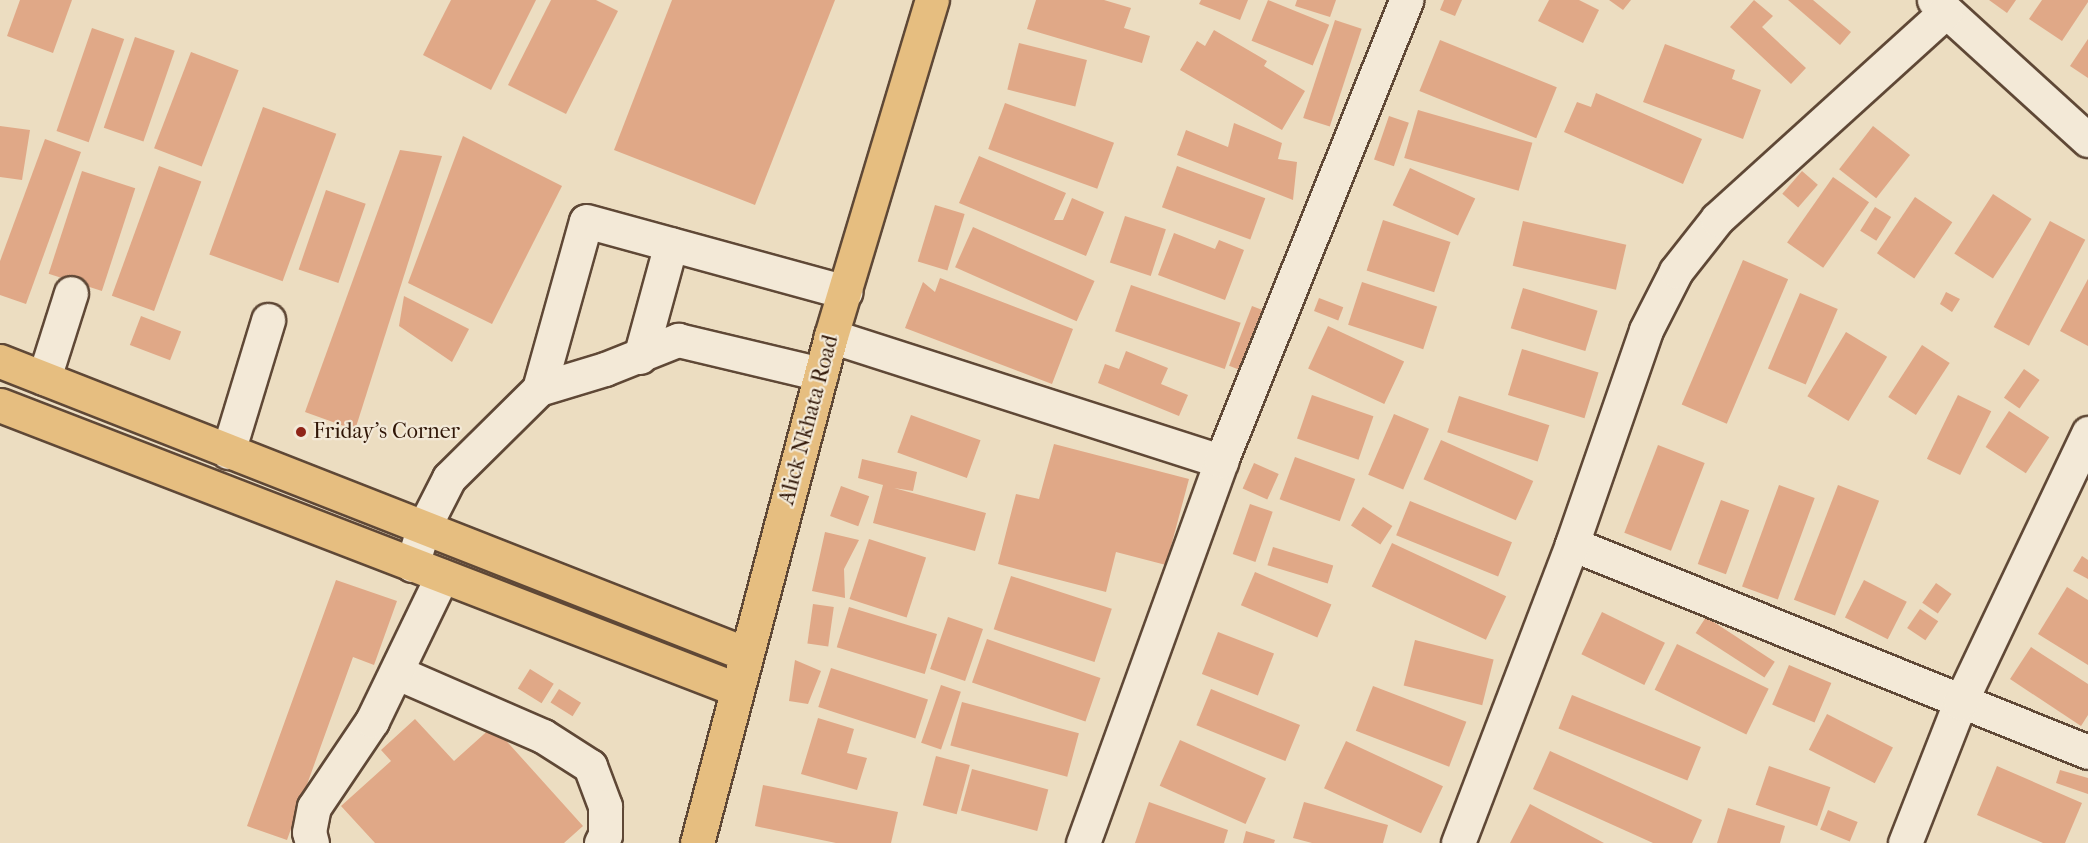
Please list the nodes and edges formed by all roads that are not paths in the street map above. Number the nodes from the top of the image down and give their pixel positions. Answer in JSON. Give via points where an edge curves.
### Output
{"nodes":[{"id":1,"x":932,"y":0,"type":"edge"},
{"id":2,"x":1406,"y":0,"type":"edge"},
{"id":3,"x":1940,"y":5,"type":"edge"},
{"id":4,"x":2088,"y":140,"type":"edge"},
{"id":5,"x":670,"y":244,"type":"junction"},
{"id":6,"x":845,"y":292,"type":"junction"},
{"id":7,"x":71,"y":293,"type":"dead end"},
{"id":8,"x":268,"y":320,"type":"dead end"},
{"id":9,"x":831,"y":336,"type":"junction"},
{"id":10,"x":640,"y":357,"type":"junction"},
{"id":11,"x":0,"y":361,"type":"edge"},
{"id":12,"x":821,"y":374,"type":"junction"},
{"id":13,"x":44,"y":378,"type":"junction"},
{"id":14,"x":539,"y":389,"type":"junction"},
{"id":15,"x":0,"y":405,"type":"edge"},
{"id":16,"x":2088,"y":433,"type":"edge"},
{"id":17,"x":228,"y":452,"type":"junction"},
{"id":18,"x":1221,"y":461,"type":"junction"},
{"id":19,"x":423,"y":529,"type":"junction"},
{"id":20,"x":1572,"y":544,"type":"junction"},
{"id":21,"x":427,"y":570,"type":"junction"},
{"id":22,"x":746,"y":654,"type":"junction"},
{"id":23,"x":398,"y":673,"type":"junction"},
{"id":24,"x":736,"y":689,"type":"junction"},
{"id":25,"x":1960,"y":703,"type":"junction"},
{"id":26,"x":2088,"y":752,"type":"edge"},
{"id":27,"x":312,"y":843,"type":"edge"},
{"id":28,"x":601,"y":843,"type":"edge"},
{"id":29,"x":697,"y":843,"type":"edge"},
{"id":30,"x":1083,"y":843,"type":"edge"},
{"id":31,"x":1458,"y":843,"type":"edge"},
{"id":32,"x":1905,"y":843,"type":"edge"}],
"edges":[{"from":1,"to":6,"type":"main road","name":"Alick Nkhata Road"},
{"from":2,"to":18,"type":"street"},
{"from":3,"to":4,"type":"street"},
{"from":3,"to":20,"type":"street","via":[[1717,219],[1676,271],[1646,330]]},
{"from":5,"to":6,"type":"street"},
{"from":5,"to":10,"type":"street"},
{"from":5,"to":14,"type":"street","via":[[586,221]]},
{"from":6,"to":9,"type":"main road","name":"Alick Nkhata Road"},
{"from":7,"to":13,"type":"street"},
{"from":8,"to":17,"type":"street"},
{"from":9,"to":12,"type":"main road","name":"Alick Nkhata Road"},
{"from":9,"to":18,"type":"street"},
{"from":10,"to":12,"type":"street","via":[[678,340]]},
{"from":10,"to":14,"type":"street"},
{"from":11,"to":13,"type":"main road"},
{"from":12,"to":22,"type":"main road","name":"Alick Nkhata Road"},
{"from":13,"to":17,"type":"main road"},
{"from":14,"to":19,"type":"street","via":[[448,478]]},
{"from":15,"to":21,"type":"main road"},
{"from":16,"to":25,"type":"street"},
{"from":17,"to":19,"type":"main road"},
{"from":18,"to":30,"type":"street"},
{"from":19,"to":21,"type":"street"},
{"from":19,"to":22,"type":"main road"},
{"from":20,"to":25,"type":"street"},
{"from":20,"to":31,"type":"street"},
{"from":21,"to":23,"type":"street"},
{"from":21,"to":24,"type":"main road"},
{"from":22,"to":24,"type":"main road","name":"Alick Nkhata Road"},
{"from":23,"to":27,"type":"street","via":[[372,721],[314,807],[309,832]]},
{"from":23,"to":28,"type":"street","via":[[543,736],[590,766],[604,806],[605,835]]},
{"from":24,"to":29,"type":"main road","name":"Alick Nkhata Road"},
{"from":25,"to":26,"type":"street"},
{"from":25,"to":32,"type":"street"}]}
